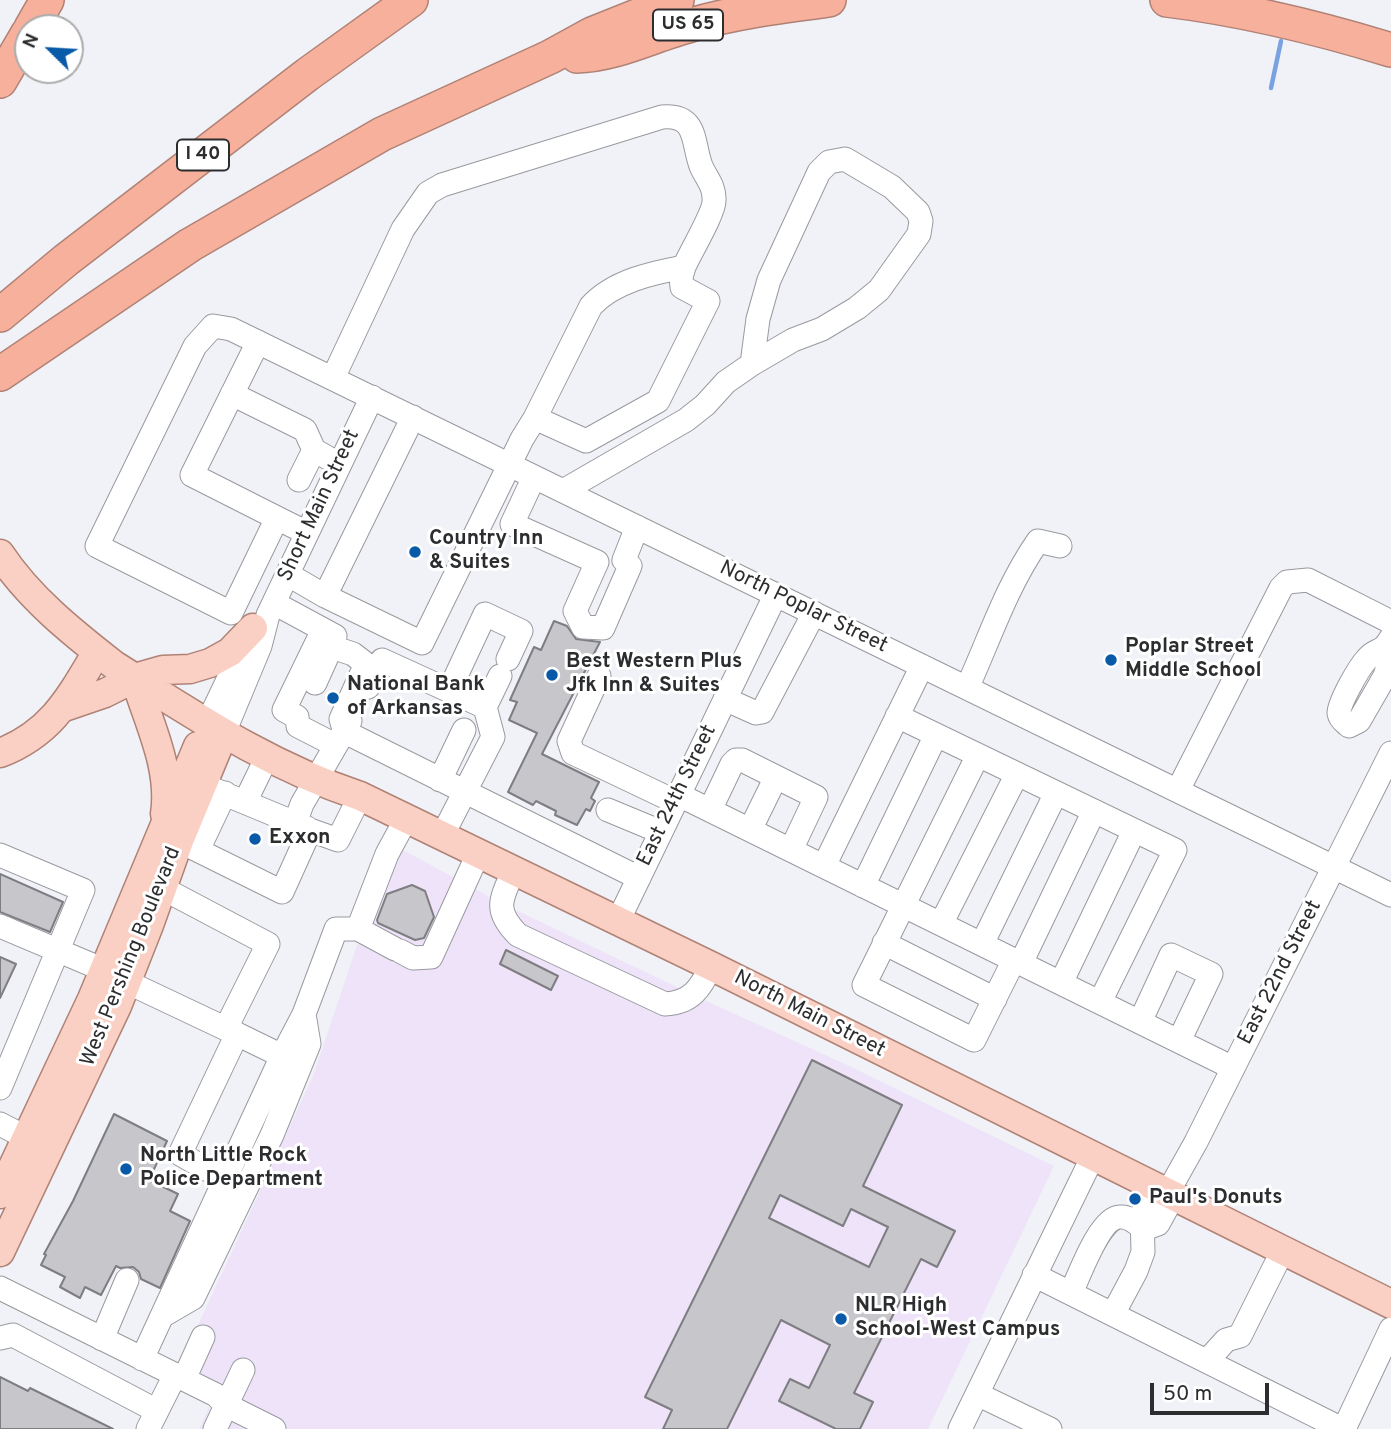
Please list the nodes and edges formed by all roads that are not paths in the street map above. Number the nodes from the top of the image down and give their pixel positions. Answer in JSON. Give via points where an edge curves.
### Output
{"nodes":[{"id":1,"x":379,"y":0,"type":"edge"},
{"id":2,"x":411,"y":0,"type":"edge"},
{"id":3,"x":677,"y":0,"type":"edge"},
{"id":4,"x":829,"y":0,"type":"edge"},
{"id":5,"x":1167,"y":0,"type":"edge"},
{"id":6,"x":1391,"y":50,"type":"edge"},
{"id":7,"x":14,"y":57,"type":"edge"},
{"id":8,"x":550,"y":57,"type":"junction"},
{"id":9,"x":309,"y":74,"type":"junction"},
{"id":10,"x":0,"y":81,"type":"edge"},
{"id":11,"x":684,"y":267,"type":"junction"},
{"id":12,"x":0,"y":315,"type":"edge"},
{"id":13,"x":258,"y":342,"type":"junction"},
{"id":14,"x":751,"y":364,"type":"junction"},
{"id":15,"x":0,"y":374,"type":"edge"},
{"id":16,"x":333,"y":379,"type":"junction"},
{"id":17,"x":232,"y":394,"type":"junction"},
{"id":18,"x":372,"y":397,"type":"junction"},
{"id":19,"x":412,"y":417,"type":"junction"},
{"id":20,"x":540,"y":420,"type":"junction"},
{"id":21,"x":314,"y":450,"type":"junction"},
{"id":22,"x":340,"y":464,"type":"junction"},
{"id":23,"x":522,"y":471,"type":"junction"},
{"id":24,"x":299,"y":480,"type":"dead end"},
{"id":25,"x":563,"y":491,"type":"junction"},
{"id":26,"x":277,"y":518,"type":"junction"},
{"id":27,"x":637,"y":527,"type":"junction"},
{"id":28,"x":307,"y":533,"type":"junction"},
{"id":29,"x":1060,"y":546,"type":"dead end"},
{"id":30,"x":0,"y":554,"type":"edge"},
{"id":31,"x":288,"y":574,"type":"junction"},
{"id":32,"x":776,"y":594,"type":"junction"},
{"id":33,"x":325,"y":596,"type":"junction"},
{"id":34,"x":814,"y":613,"type":"junction"},
{"id":35,"x":256,"y":615,"type":"junction"},
{"id":36,"x":1391,"y":622,"type":"edge"},
{"id":37,"x":323,"y":630,"type":"junction"},
{"id":38,"x":97,"y":652,"type":"junction"},
{"id":39,"x":382,"y":660,"type":"junction"},
{"id":40,"x":922,"y":666,"type":"junction"},
{"id":41,"x":599,"y":676,"type":"dead end"},
{"id":42,"x":135,"y":678,"type":"junction"},
{"id":43,"x":967,"y":688,"type":"junction"},
{"id":44,"x":449,"y":691,"type":"junction"},
{"id":45,"x":725,"y":699,"type":"junction"},
{"id":46,"x":64,"y":707,"type":"junction"},
{"id":47,"x":485,"y":707,"type":"junction"},
{"id":48,"x":897,"y":716,"type":"junction"},
{"id":49,"x":297,"y":718,"type":"junction"},
{"id":50,"x":464,"y":730,"type":"dead end"},
{"id":51,"x":211,"y":731,"type":"junction"},
{"id":52,"x":936,"y":735,"type":"junction"},
{"id":53,"x":340,"y":739,"type":"junction"},
{"id":54,"x":1391,"y":752,"type":"edge"},
{"id":55,"x":0,"y":753,"type":"edge"},
{"id":56,"x":978,"y":755,"type":"junction"},
{"id":57,"x":267,"y":757,"type":"junction"},
{"id":58,"x":1017,"y":774,"type":"junction"},
{"id":59,"x":776,"y":777,"type":"junction"},
{"id":60,"x":440,"y":780,"type":"junction"},
{"id":61,"x":316,"y":781,"type":"junction"},
{"id":62,"x":1178,"y":790,"type":"junction"},
{"id":63,"x":464,"y":792,"type":"junction"},
{"id":64,"x":224,"y":793,"type":"junction"},
{"id":65,"x":1056,"y":793,"type":"junction"},
{"id":66,"x":360,"y":796,"type":"junction"},
{"id":67,"x":677,"y":798,"type":"junction"},
{"id":68,"x":608,"y":810,"type":"dead end"},
{"id":69,"x":710,"y":810,"type":"junction"},
{"id":70,"x":1094,"y":811,"type":"junction"},
{"id":71,"x":405,"y":819,"type":"junction"},
{"id":72,"x":302,"y":826,"type":"junction"},
{"id":73,"x":750,"y":830,"type":"junction"},
{"id":74,"x":1134,"y":831,"type":"junction"},
{"id":75,"x":661,"y":832,"type":"junction"},
{"id":76,"x":442,"y":836,"type":"junction"},
{"id":77,"x":180,"y":839,"type":"junction"},
{"id":78,"x":791,"y":850,"type":"junction"},
{"id":79,"x":478,"y":854,"type":"junction"},
{"id":80,"x":0,"y":855,"type":"edge"},
{"id":81,"x":824,"y":866,"type":"junction"},
{"id":82,"x":1335,"y":867,"type":"junction"},
{"id":83,"x":513,"y":870,"type":"junction"},
{"id":84,"x":639,"y":878,"type":"junction"},
{"id":85,"x":863,"y":886,"type":"junction"},
{"id":86,"x":162,"y":888,"type":"junction"},
{"id":87,"x":1391,"y":895,"type":"edge"},
{"id":88,"x":902,"y":905,"type":"junction"},
{"id":89,"x":618,"y":921,"type":"junction"},
{"id":90,"x":941,"y":924,"type":"junction"},
{"id":91,"x":0,"y":926,"type":"edge"},
{"id":92,"x":358,"y":929,"type":"junction"},
{"id":93,"x":884,"y":943,"type":"junction"},
{"id":94,"x":982,"y":944,"type":"junction"},
{"id":95,"x":58,"y":951,"type":"junction"},
{"id":96,"x":1017,"y":961,"type":"junction"},
{"id":97,"x":711,"y":966,"type":"junction"},
{"id":98,"x":116,"y":976,"type":"junction"},
{"id":99,"x":1061,"y":983,"type":"junction"},
{"id":100,"x":995,"y":999,"type":"junction"},
{"id":101,"x":1100,"y":1002,"type":"junction"},
{"id":102,"x":304,"y":1014,"type":"junction"},
{"id":103,"x":1140,"y":1022,"type":"junction"},
{"id":104,"x":231,"y":1031,"type":"junction"},
{"id":105,"x":1179,"y":1041,"type":"junction"},
{"id":106,"x":282,"y":1056,"type":"junction"},
{"id":107,"x":1233,"y":1068,"type":"junction"},
{"id":108,"x":0,"y":1088,"type":"edge"},
{"id":109,"x":0,"y":1124,"type":"edge"},
{"id":110,"x":27,"y":1138,"type":"junction"},
{"id":111,"x":1093,"y":1156,"type":"junction"},
{"id":112,"x":224,"y":1179,"type":"junction"},
{"id":113,"x":2,"y":1184,"type":"edge"},
{"id":114,"x":1166,"y":1191,"type":"junction"},
{"id":115,"x":1144,"y":1229,"type":"junction"},
{"id":116,"x":1283,"y":1250,"type":"junction"},
{"id":117,"x":0,"y":1252,"type":"edge"},
{"id":118,"x":1034,"y":1275,"type":"junction"},
{"id":119,"x":127,"y":1280,"type":"dead end"},
{"id":120,"x":0,"y":1288,"type":"edge"},
{"id":121,"x":1071,"y":1293,"type":"junction"},
{"id":122,"x":29,"y":1303,"type":"junction"},
{"id":123,"x":1391,"y":1304,"type":"edge"},
{"id":124,"x":1113,"y":1314,"type":"junction"},
{"id":125,"x":162,"y":1316,"type":"junction"},
{"id":126,"x":1391,"y":1329,"type":"edge"},
{"id":127,"x":6,"y":1337,"type":"edge"},
{"id":128,"x":203,"y":1337,"type":"dead end"},
{"id":129,"x":102,"y":1339,"type":"junction"},
{"id":130,"x":142,"y":1359,"type":"junction"},
{"id":131,"x":1207,"y":1361,"type":"junction"},
{"id":132,"x":243,"y":1370,"type":"dead end"},
{"id":133,"x":179,"y":1377,"type":"junction"},
{"id":134,"x":977,"y":1394,"type":"junction"},
{"id":135,"x":226,"y":1405,"type":"junction"},
{"id":136,"x":153,"y":1420,"type":"edge"},
{"id":137,"x":215,"y":1429,"type":"edge"},
{"id":138,"x":274,"y":1429,"type":"edge"},
{"id":139,"x":960,"y":1429,"type":"edge"},
{"id":140,"x":1050,"y":1429,"type":"edge"},
{"id":141,"x":1343,"y":1429,"type":"edge"}],
"edges":[{"from":1,"to":9,"type":"highway"},
{"from":2,"to":9,"type":"highway","number":"I 40"},
{"from":3,"to":8,"type":"highway","via":[[592,34]]},
{"from":4,"to":8,"type":"highway","number":"US 65","via":[[691,24],[597,56]]},
{"from":5,"to":6,"type":"highway","via":[[1244,13]]},
{"from":7,"to":10,"type":"highway"},
{"from":8,"to":15,"type":"highway","via":[[382,134],[301,179],[190,245]]},
{"from":9,"to":12,"type":"highway","number":"I 40"},
{"from":11,"to":16,"type":"street","via":[[715,203],[691,128],[682,119],[662,117],[442,185],[428,193],[403,229]]},
{"from":11,"to":20,"type":"street","via":[[646,274],[591,306]]},
{"from":11,"to":20,"type":"street","via":[[682,287],[708,301],[658,401],[586,442]]},
{"from":13,"to":16,"type":"street","name":"North Poplar Street"},
{"from":13,"to":17,"type":"street"},
{"from":13,"to":35,"type":"street","name":"North Poplar Street","via":[[213,326],[195,346],[97,546]]},
{"from":14,"to":14,"type":"street","via":[[769,280],[819,172],[829,162],[845,159],[892,187],[918,212],[921,221],[919,234],[879,289],[822,329]]},
{"from":14,"to":25,"type":"street","via":[[686,420]]},
{"from":16,"to":18,"type":"street","name":"North Poplar Street"},
{"from":17,"to":21,"type":"street","via":[[305,430]]},
{"from":17,"to":26,"type":"street","via":[[192,475]]},
{"from":18,"to":19,"type":"street","name":"North Poplar Street"},
{"from":18,"to":22,"type":"street","name":"Short Main Street"},
{"from":19,"to":23,"type":"street","name":"North Poplar Street"},
{"from":19,"to":33,"type":"street"},
{"from":20,"to":23,"type":"street"},
{"from":21,"to":22,"type":"street"},
{"from":21,"to":24,"type":"street"},
{"from":22,"to":28,"type":"street","name":"Short Main Street"},
{"from":23,"to":25,"type":"street","name":"North Poplar Street"},
{"from":23,"to":27,"type":"street","via":[[512,524],[597,562],[575,611],[583,627],[603,628],[630,566],[624,560]]},
{"from":23,"to":33,"type":"street","via":[[422,643]]},
{"from":25,"to":27,"type":"street","name":"North Poplar Street"},
{"from":26,"to":28,"type":"street"},
{"from":26,"to":35,"type":"street"},
{"from":27,"to":32,"type":"street","name":"North Poplar Street"},
{"from":28,"to":31,"type":"street","name":"Short Main Street"},
{"from":29,"to":43,"type":"street","via":[[1038,541],[1021,565]]},
{"from":30,"to":38,"type":"main road","name":"North Main Street","via":[[38,598]]},
{"from":31,"to":33,"type":"street"},
{"from":31,"to":35,"type":"street","name":"Short Main Street"},
{"from":32,"to":34,"type":"street","name":"North Poplar Street"},
{"from":32,"to":45,"type":"street","name":"East 24th Street"},
{"from":34,"to":40,"type":"street","name":"North Poplar Street"},
{"from":34,"to":45,"type":"street","via":[[762,712]]},
{"from":35,"to":37,"type":"street"},
{"from":35,"to":42,"type":"main road","via":[[230,652],[209,663]]},
{"from":35,"to":51,"type":"street"},
{"from":36,"to":62,"type":"street","via":[[1308,579],[1287,582]]},
{"from":37,"to":39,"type":"street"},
{"from":37,"to":49,"type":"street","via":[[285,710]]},
{"from":38,"to":42,"type":"main road","name":"North Main Street"},
{"from":38,"to":46,"type":"main road"},
{"from":39,"to":44,"type":"street"},
{"from":39,"to":53,"type":"street"},
{"from":40,"to":43,"type":"street","name":"North Poplar Street"},
{"from":40,"to":48,"type":"street"},
{"from":41,"to":67,"type":"street","via":[[569,741],[573,753]]},
{"from":42,"to":46,"type":"main road"},
{"from":42,"to":51,"type":"main road","name":"North Main Street"},
{"from":42,"to":77,"type":"main road","via":[[162,754],[167,801]]},
{"from":43,"to":62,"type":"street","name":"North Poplar Street"},
{"from":44,"to":47,"type":"street"},
{"from":44,"to":47,"type":"street","via":[[485,614],[521,631]]},
{"from":45,"to":67,"type":"street","name":"East 24th Street"},
{"from":46,"to":55,"type":"main road","via":[[39,730]]},
{"from":47,"to":63,"type":"street","via":[[493,737]]},
{"from":48,"to":52,"type":"street"},
{"from":48,"to":81,"type":"street"},
{"from":49,"to":53,"type":"street","via":[[298,726]]},
{"from":49,"to":53,"type":"street","via":[[329,652],[335,648],[354,654],[366,664],[341,719]]},
{"from":50,"to":60,"type":"street"},
{"from":51,"to":57,"type":"main road","name":"North Main Street"},
{"from":51,"to":64,"type":"main road","name":"West Pershing Boulevard"},
{"from":51,"to":77,"type":"main road","name":"West Pershing Boulevard"},
{"from":52,"to":56,"type":"street"},
{"from":52,"to":85,"type":"street"},
{"from":53,"to":60,"type":"street"},
{"from":53,"to":61,"type":"street"},
{"from":54,"to":82,"type":"street","name":"East 22nd Street"},
{"from":56,"to":58,"type":"street"},
{"from":56,"to":88,"type":"street"},
{"from":57,"to":61,"type":"main road","name":"North Main Street"},
{"from":57,"to":64,"type":"street"},
{"from":58,"to":65,"type":"street"},
{"from":58,"to":90,"type":"street"},
{"from":59,"to":69,"type":"street","via":[[736,760]]},
{"from":59,"to":73,"type":"street"},
{"from":59,"to":78,"type":"street","via":[[816,797]]},
{"from":60,"to":63,"type":"street"},
{"from":61,"to":66,"type":"main road","name":"North Main Street"},
{"from":61,"to":72,"type":"street"},
{"from":62,"to":82,"type":"street","name":"North Poplar Street"},
{"from":63,"to":76,"type":"street"},
{"from":63,"to":84,"type":"street"},
{"from":64,"to":72,"type":"street"},
{"from":64,"to":77,"type":"main road","name":"West Pershing Boulevard"},
{"from":65,"to":70,"type":"street"},
{"from":65,"to":94,"type":"street"},
{"from":66,"to":71,"type":"main road","name":"North Main Street"},
{"from":66,"to":72,"type":"street","via":[[338,840]]},
{"from":67,"to":69,"type":"street"},
{"from":67,"to":75,"type":"street","name":"East 24th Street"},
{"from":68,"to":75,"type":"street"},
{"from":69,"to":73,"type":"street"},
{"from":70,"to":74,"type":"street"},
{"from":70,"to":96,"type":"street"},
{"from":71,"to":76,"type":"main road","name":"North Main Street"},
{"from":71,"to":92,"type":"street"},
{"from":72,"to":77,"type":"street","via":[[282,892]]},
{"from":73,"to":78,"type":"street"},
{"from":74,"to":99,"type":"street"},
{"from":74,"to":101,"type":"street","via":[[1175,850]]},
{"from":75,"to":84,"type":"street","name":"East 24th Street"},
{"from":76,"to":79,"type":"main road","name":"North Main Street"},
{"from":77,"to":86,"type":"main road","name":"West Pershing Boulevard"},
{"from":77,"to":98,"type":"main road","name":"West Pershing Boulevard"},
{"from":78,"to":81,"type":"street"},
{"from":79,"to":83,"type":"main road","name":"North Main Street"},
{"from":79,"to":92,"type":"street","via":[[431,957],[413,958]]},
{"from":80,"to":95,"type":"street","via":[[83,890]]},
{"from":81,"to":85,"type":"street"},
{"from":82,"to":87,"type":"street","name":"North Poplar Street"},
{"from":82,"to":107,"type":"street","name":"East 22nd Street"},
{"from":83,"to":89,"type":"main road","name":"North Main Street"},
{"from":83,"to":97,"type":"street","via":[[501,910],[518,935],[665,1004],[694,994]]},
{"from":84,"to":89,"type":"street","name":"East 24th Street"},
{"from":85,"to":88,"type":"street"},
{"from":86,"to":98,"type":"main road","name":"West Pershing Boulevard"},
{"from":86,"to":104,"type":"street","via":[[268,944]]},
{"from":88,"to":90,"type":"street"},
{"from":88,"to":93,"type":"street"},
{"from":89,"to":97,"type":"main road","name":"North Main Street"},
{"from":90,"to":94,"type":"street"},
{"from":91,"to":95,"type":"street"},
{"from":92,"to":102,"type":"street","via":[[336,929]]},
{"from":93,"to":100,"type":"street"},
{"from":93,"to":100,"type":"street","via":[[864,985],[974,1040]]},
{"from":94,"to":96,"type":"street"},
{"from":95,"to":98,"type":"street"},
{"from":95,"to":108,"type":"street"},
{"from":96,"to":99,"type":"street"},
{"from":96,"to":100,"type":"street"},
{"from":97,"to":111,"type":"main road","name":"North Main Street"},
{"from":98,"to":104,"type":"street"},
{"from":98,"to":110,"type":"main road","name":"West Pershing Boulevard"},
{"from":98,"to":117,"type":"main road","name":"West Pershing Boulevard"},
{"from":99,"to":101,"type":"street"},
{"from":101,"to":103,"type":"street"},
{"from":102,"to":106,"type":"street"},
{"from":102,"to":125,"type":"street","via":[[309,1044],[272,1135],[193,1298]]},
{"from":103,"to":105,"type":"street"},
{"from":103,"to":105,"type":"street","via":[[1171,955],[1211,974]]},
{"from":104,"to":106,"type":"street"},
{"from":104,"to":112,"type":"street","via":[[180,1154]]},
{"from":105,"to":107,"type":"street"},
{"from":106,"to":112,"type":"street"},
{"from":107,"to":114,"type":"street","name":"East 22nd Street"},
{"from":109,"to":110,"type":"street"},
{"from":110,"to":113,"type":"main road","name":"West Pershing Boulevard"},
{"from":111,"to":114,"type":"main road","name":"North Main Street"},
{"from":111,"to":118,"type":"street"},
{"from":112,"to":125,"type":"street"},
{"from":114,"to":115,"type":"street","name":"East 22nd Street","via":[[1158,1224]]},
{"from":114,"to":116,"type":"main road","name":"North Main Street"},
{"from":115,"to":121,"type":"street","via":[[1130,1219],[1112,1219],[1098,1236]]},
{"from":115,"to":124,"type":"street","via":[[1143,1252]]},
{"from":116,"to":123,"type":"main road","name":"North Main Street"},
{"from":116,"to":131,"type":"street","via":[[1240,1336],[1226,1340]]},
{"from":118,"to":121,"type":"street"},
{"from":118,"to":134,"type":"street"},
{"from":119,"to":129,"type":"street"},
{"from":120,"to":122,"type":"street"},
{"from":121,"to":124,"type":"street"},
{"from":122,"to":127,"type":"street"},
{"from":122,"to":129,"type":"street"},
{"from":124,"to":131,"type":"street"},
{"from":125,"to":130,"type":"street"},
{"from":126,"to":141,"type":"street"},
{"from":127,"to":136,"type":"street"},
{"from":128,"to":133,"type":"street"},
{"from":129,"to":130,"type":"street"},
{"from":130,"to":133,"type":"street"},
{"from":131,"to":141,"type":"street"},
{"from":132,"to":135,"type":"street"},
{"from":133,"to":135,"type":"street"},
{"from":133,"to":136,"type":"street"},
{"from":134,"to":139,"type":"street"},
{"from":134,"to":140,"type":"street"},
{"from":135,"to":137,"type":"street"},
{"from":135,"to":138,"type":"street"}]}
